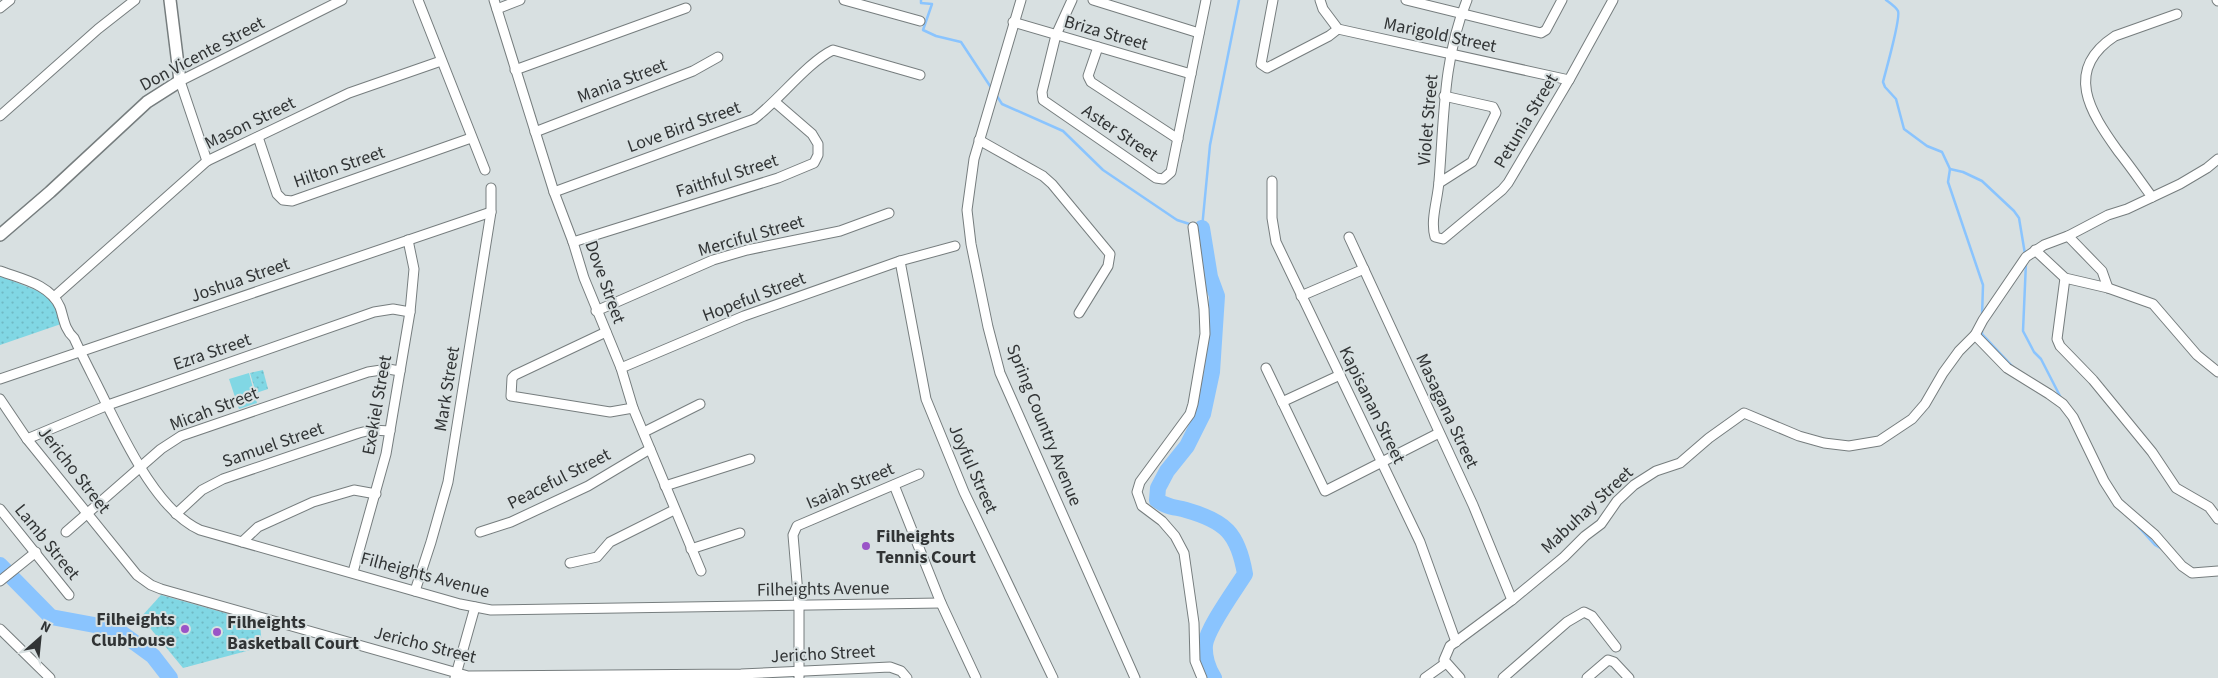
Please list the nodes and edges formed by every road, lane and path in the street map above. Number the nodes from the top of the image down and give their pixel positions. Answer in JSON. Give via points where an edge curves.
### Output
{"nodes":[{"id":1,"x":10,"y":0,"type":"edge"},
{"id":2,"x":135,"y":0,"type":"edge"},
{"id":3,"x":170,"y":0,"type":"edge"},
{"id":4,"x":342,"y":0,"type":"edge"},
{"id":5,"x":418,"y":0,"type":"edge"},
{"id":6,"x":520,"y":0,"type":"edge"},
{"id":7,"x":844,"y":0,"type":"edge"},
{"id":8,"x":1021,"y":0,"type":"edge"},
{"id":9,"x":1072,"y":0,"type":"edge"},
{"id":10,"x":1092,"y":0,"type":"edge"},
{"id":11,"x":1206,"y":0,"type":"edge"},
{"id":12,"x":1273,"y":0,"type":"edge"},
{"id":13,"x":1320,"y":0,"type":"edge"},
{"id":14,"x":1406,"y":0,"type":"edge"},
{"id":15,"x":1466,"y":0,"type":"edge"},
{"id":16,"x":1562,"y":0,"type":"edge"},
{"id":17,"x":1612,"y":0,"type":"edge"},
{"id":18,"x":495,"y":5,"type":"edge"},
{"id":19,"x":0,"y":8,"type":"edge"},
{"id":20,"x":686,"y":8,"type":"dead end"},
{"id":21,"x":1461,"y":13,"type":"junction"},
{"id":22,"x":2177,"y":14,"type":"dead end"},
{"id":23,"x":920,"y":21,"type":"dead end"},
{"id":24,"x":1013,"y":22,"type":"junction"},
{"id":25,"x":1338,"y":29,"type":"junction"},
{"id":26,"x":1199,"y":33,"type":"junction"},
{"id":27,"x":1056,"y":35,"type":"junction"},
{"id":28,"x":1098,"y":47,"type":"junction"},
{"id":29,"x":1452,"y":54,"type":"junction"},
{"id":30,"x":718,"y":57,"type":"dead end"},
{"id":31,"x":441,"y":61,"type":"junction"},
{"id":32,"x":515,"y":70,"type":"junction"},
{"id":33,"x":1191,"y":74,"type":"junction"},
{"id":34,"x":920,"y":75,"type":"dead end"},
{"id":35,"x":1569,"y":80,"type":"junction"},
{"id":36,"x":180,"y":81,"type":"junction"},
{"id":37,"x":1444,"y":96,"type":"junction"},
{"id":38,"x":775,"y":102,"type":"junction"},
{"id":39,"x":0,"y":116,"type":"edge"},
{"id":40,"x":535,"y":132,"type":"junction"},
{"id":41,"x":258,"y":137,"type":"junction"},
{"id":42,"x":471,"y":138,"type":"junction"},
{"id":43,"x":1178,"y":138,"type":"junction"},
{"id":44,"x":979,"y":140,"type":"junction"},
{"id":45,"x":2218,"y":159,"type":"edge"},
{"id":46,"x":207,"y":162,"type":"junction"},
{"id":47,"x":485,"y":170,"type":"dead end"},
{"id":48,"x":1272,"y":180,"type":"dead end"},
{"id":49,"x":1439,"y":183,"type":"junction"},
{"id":50,"x":491,"y":188,"type":"dead end"},
{"id":51,"x":554,"y":192,"type":"junction"},
{"id":52,"x":2152,"y":197,"type":"junction"},
{"id":53,"x":490,"y":212,"type":"junction"},
{"id":54,"x":889,"y":213,"type":"dead end"},
{"id":55,"x":1193,"y":227,"type":"dead end"},
{"id":56,"x":0,"y":235,"type":"edge"},
{"id":57,"x":2068,"y":236,"type":"junction"},
{"id":58,"x":1349,"y":237,"type":"dead end"},
{"id":59,"x":1443,"y":239,"type":"joint"},
{"id":60,"x":408,"y":240,"type":"junction"},
{"id":61,"x":573,"y":242,"type":"junction"},
{"id":62,"x":955,"y":246,"type":"dead end"},
{"id":63,"x":2036,"y":250,"type":"junction"},
{"id":64,"x":900,"y":261,"type":"junction"},
{"id":65,"x":1364,"y":269,"type":"junction"},
{"id":66,"x":0,"y":271,"type":"edge"},
{"id":67,"x":2065,"y":278,"type":"junction"},
{"id":68,"x":2108,"y":288,"type":"junction"},
{"id":69,"x":54,"y":296,"type":"junction"},
{"id":70,"x":1301,"y":296,"type":"junction"},
{"id":71,"x":596,"y":311,"type":"junction"},
{"id":72,"x":410,"y":312,"type":"junction"},
{"id":73,"x":1079,"y":313,"type":"dead end"},
{"id":74,"x":606,"y":332,"type":"junction"},
{"id":75,"x":1975,"y":335,"type":"junction"},
{"id":76,"x":80,"y":352,"type":"junction"},
{"id":77,"x":621,"y":368,"type":"junction"},
{"id":78,"x":1266,"y":368,"type":"dead end"},
{"id":79,"x":400,"y":371,"type":"junction"},
{"id":80,"x":2218,"y":372,"type":"edge"},
{"id":81,"x":1340,"y":374,"type":"junction"},
{"id":82,"x":0,"y":379,"type":"edge"},
{"id":83,"x":0,"y":399,"type":"edge"},
{"id":84,"x":1282,"y":402,"type":"junction"},
{"id":85,"x":700,"y":404,"type":"dead end"},
{"id":86,"x":108,"y":406,"type":"junction"},
{"id":87,"x":633,"y":408,"type":"junction"},
{"id":88,"x":390,"y":431,"type":"junction"},
{"id":89,"x":644,"y":432,"type":"junction"},
{"id":90,"x":1439,"y":433,"type":"junction"},
{"id":91,"x":27,"y":439,"type":"junction"},
{"id":92,"x":650,"y":449,"type":"junction"},
{"id":93,"x":750,"y":459,"type":"dead end"},
{"id":94,"x":1382,"y":462,"type":"junction"},
{"id":95,"x":140,"y":467,"type":"junction"},
{"id":96,"x":918,"y":474,"type":"dead end"},
{"id":97,"x":894,"y":485,"type":"junction"},
{"id":98,"x":665,"y":486,"type":"junction"},
{"id":99,"x":376,"y":494,"type":"junction"},
{"id":100,"x":0,"y":509,"type":"edge"},
{"id":101,"x":674,"y":510,"type":"junction"},
{"id":102,"x":87,"y":514,"type":"junction"},
{"id":103,"x":176,"y":514,"type":"junction"},
{"id":104,"x":2218,"y":519,"type":"edge"},
{"id":105,"x":66,"y":532,"type":"dead end"},
{"id":106,"x":480,"y":532,"type":"dead end"},
{"id":107,"x":740,"y":533,"type":"dead end"},
{"id":108,"x":242,"y":542,"type":"junction"},
{"id":109,"x":691,"y":549,"type":"junction"},
{"id":110,"x":36,"y":552,"type":"junction"},
{"id":111,"x":570,"y":563,"type":"dead end"},
{"id":112,"x":701,"y":571,"type":"dead end"},
{"id":113,"x":2218,"y":571,"type":"edge"},
{"id":114,"x":352,"y":572,"type":"junction"},
{"id":115,"x":1,"y":581,"type":"edge"},
{"id":116,"x":414,"y":591,"type":"junction"},
{"id":117,"x":69,"y":595,"type":"dead end"},
{"id":118,"x":1512,"y":600,"type":"junction"},
{"id":119,"x":941,"y":603,"type":"junction"},
{"id":120,"x":799,"y":606,"type":"junction"},
{"id":121,"x":475,"y":608,"type":"junction"},
{"id":122,"x":0,"y":629,"type":"edge"},
{"id":123,"x":1456,"y":642,"type":"junction"},
{"id":124,"x":1616,"y":647,"type":"dead end"},
{"id":125,"x":1446,"y":663,"type":"junction"},
{"id":126,"x":799,"y":675,"type":"edge"},
{"id":127,"x":456,"y":676,"type":"edge"},
{"id":128,"x":621,"y":676,"type":"edge"},
{"id":129,"x":681,"y":676,"type":"edge"},
{"id":130,"x":741,"y":676,"type":"edge"},
{"id":131,"x":561,"y":677,"type":"edge"},
{"id":132,"x":50,"y":678,"type":"edge"},
{"id":133,"x":907,"y":678,"type":"edge"},
{"id":134,"x":976,"y":678,"type":"edge"},
{"id":135,"x":1053,"y":678,"type":"edge"},
{"id":136,"x":1135,"y":678,"type":"edge"},
{"id":137,"x":1202,"y":678,"type":"edge"},
{"id":138,"x":1425,"y":678,"type":"edge"},
{"id":139,"x":1460,"y":678,"type":"edge"},
{"id":140,"x":1503,"y":678,"type":"edge"},
{"id":141,"x":1587,"y":678,"type":"edge"},
{"id":142,"x":1629,"y":678,"type":"edge"}],
"edges":[{"from":1,"to":19,"type":"street"},
{"from":2,"to":39,"type":"street"},
{"from":3,"to":36,"type":"street"},
{"from":4,"to":36,"type":"street","name":"Don Vicente Street"},
{"from":5,"to":31,"type":"street"},
{"from":6,"to":18,"type":"street"},
{"from":7,"to":23,"type":"street"},
{"from":8,"to":24,"type":"street","name":"Spring Country Avenue"},
{"from":9,"to":27,"type":"street","name":"Aster Street"},
{"from":10,"to":26,"type":"street"},
{"from":11,"to":26,"type":"street","name":"Aster Street"},
{"from":12,"to":25,"type":"street","via":[[1261,64],[1264,67],[1330,36]]},
{"from":13,"to":25,"type":"street"},
{"from":14,"to":21,"type":"street"},
{"from":15,"to":21,"type":"street","name":"Violet Street"},
{"from":16,"to":21,"type":"street","via":[[1544,32]]},
{"from":17,"to":35,"type":"street","name":"Petunia Street"},
{"from":18,"to":32,"type":"street","name":"Dove Street"},
{"from":20,"to":32,"type":"street"},
{"from":21,"to":29,"type":"street","name":"Violet Street"},
{"from":22,"to":52,"type":"street","via":[[2106,42],[2088,65],[2085,78],[2087,98],[2102,128]]},
{"from":24,"to":27,"type":"street","name":"Briza Street"},
{"from":24,"to":44,"type":"street","name":"Spring Country Avenue"},
{"from":25,"to":29,"type":"street","name":"Marigold Street"},
{"from":26,"to":33,"type":"street","name":"Aster Street"},
{"from":27,"to":28,"type":"street","name":"Briza Street"},
{"from":27,"to":43,"type":"street","name":"Aster Street","via":[[1042,92],[1043,100],[1156,178],[1164,179],[1171,172]]},
{"from":28,"to":33,"type":"street","name":"Briza Street"},
{"from":28,"to":43,"type":"street","via":[[1088,76],[1091,82]]},
{"from":29,"to":35,"type":"street","name":"Marigold Street"},
{"from":29,"to":37,"type":"street","name":"Violet Street"},
{"from":30,"to":40,"type":"street","name":"Mania Street","via":[[693,71]]},
{"from":31,"to":41,"type":"street","name":"Mason Street","via":[[349,93]]},
{"from":31,"to":42,"type":"street"},
{"from":32,"to":40,"type":"street","name":"Dove Street"},
{"from":33,"to":43,"type":"street","name":"Aster Street"},
{"from":34,"to":38,"type":"street","name":"Love Bird Street","via":[[833,50],[822,55]]},
{"from":35,"to":59,"type":"street","name":"Petunia Street","via":[[1508,183]]},
{"from":36,"to":46,"type":"street"},
{"from":36,"to":56,"type":"street","name":"Don Vicente Street","via":[[147,102]]},
{"from":37,"to":49,"type":"street","name":"Violet Street"},
{"from":37,"to":49,"type":"street","via":[[1493,107],[1496,113],[1472,162]]},
{"from":38,"to":51,"type":"street","name":"Love Bird Street","via":[[754,119]]},
{"from":38,"to":61,"type":"street","name":"Faithful Street","via":[[812,134],[818,144],[814,163],[778,178]]},
{"from":40,"to":51,"type":"street","name":"Dove Street"},
{"from":41,"to":42,"type":"street","name":"Hilton Street","via":[[277,194],[286,201]]},
{"from":41,"to":46,"type":"street","name":"Mason Street"},
{"from":42,"to":47,"type":"street"},
{"from":44,"to":73,"type":"street","via":[[1043,176],[1110,254],[1108,266]]},
{"from":44,"to":136,"type":"street","name":"Spring Country Avenue","via":[[969,186],[968,223],[998,366]]},
{"from":45,"to":52,"type":"street","via":[[2208,168]]},
{"from":46,"to":69,"type":"street","name":"Mason Street"},
{"from":48,"to":70,"type":"street","name":"Kapisanan Street","via":[[1276,242]]},
{"from":49,"to":59,"type":"street","name":"Violet Street","via":[[1433,229],[1435,237]]},
{"from":50,"to":53,"type":"street","name":"Mark Street"},
{"from":51,"to":61,"type":"street","name":"Dove Street"},
{"from":52,"to":57,"type":"street"},
{"from":53,"to":60,"type":"street","name":"Joshua Street"},
{"from":53,"to":116,"type":"street","name":"Mark Street","via":[[448,482]]},
{"from":54,"to":71,"type":"street","name":"Merciful Street","via":[[840,231],[713,260]]},
{"from":55,"to":137,"type":"street","via":[[1204,309],[1204,334],[1193,404],[1190,414],[1140,482],[1137,492],[1142,506],[1162,521],[1184,553],[1194,623],[1195,661]]},
{"from":57,"to":63,"type":"street"},
{"from":57,"to":68,"type":"street","via":[[2102,270]]},
{"from":58,"to":65,"type":"street","name":"Masagana Street"},
{"from":60,"to":72,"type":"street","name":"Exekiel Street","via":[[414,269]]},
{"from":60,"to":76,"type":"street","name":"Joshua Street"},
{"from":61,"to":71,"type":"street","name":"Dove Street"},
{"from":62,"to":64,"type":"street","name":"Hopeful Street"},
{"from":63,"to":67,"type":"street"},
{"from":63,"to":75,"type":"street","name":"Mabuhay Street","via":[[2019,266]]},
{"from":64,"to":77,"type":"street","name":"Hopeful Street","via":[[744,316]]},
{"from":64,"to":135,"type":"street","name":"Joyful Street","via":[[926,399],[964,492]]},
{"from":65,"to":70,"type":"street"},
{"from":65,"to":90,"type":"street","name":"Masagana Street"},
{"from":66,"to":69,"type":"street","via":[[38,285]]},
{"from":67,"to":68,"type":"street"},
{"from":67,"to":104,"type":"street","via":[[2057,339],[2060,346],[2146,444],[2176,488],[2209,507]]},
{"from":68,"to":80,"type":"street","via":[[2153,304],[2197,355]]},
{"from":69,"to":76,"type":"street","name":"Filheights Avenue"},
{"from":70,"to":81,"type":"street","name":"Kapisanan Street"},
{"from":71,"to":74,"type":"street","name":"Dove Street"},
{"from":72,"to":79,"type":"street","name":"Exekiel Street"},
{"from":72,"to":86,"type":"street","name":"Ezra Street","via":[[393,309],[374,312]]},
{"from":74,"to":77,"type":"street","name":"Dove Street"},
{"from":74,"to":87,"type":"street","via":[[515,375],[511,396],[610,412]]},
{"from":75,"to":113,"type":"street","via":[[2007,368],[2062,404],[2073,417],[2118,503],[2155,535],[2182,566],[2192,573]]},
{"from":75,"to":118,"type":"street","name":"Mabuhay Street","via":[[1959,351],[1912,419],[1879,441],[1848,446],[1830,444],[1799,436],[1753,415],[1744,413],[1738,416],[1680,463],[1656,471],[1634,485],[1617,501],[1601,524]]},
{"from":76,"to":82,"type":"street","name":"Joshua Street"},
{"from":76,"to":86,"type":"street","name":"Filheights Avenue"},
{"from":77,"to":87,"type":"street","name":"Dove Street"},
{"from":78,"to":84,"type":"street"},
{"from":79,"to":88,"type":"street","name":"Exekiel Street"},
{"from":79,"to":95,"type":"street","name":"Micah Street","via":[[368,372],[181,436]]},
{"from":81,"to":84,"type":"street"},
{"from":81,"to":94,"type":"street","name":"Kapisanan Street"},
{"from":83,"to":91,"type":"street","name":"Jericho Street"},
{"from":84,"to":94,"type":"street","via":[[1324,491]]},
{"from":85,"to":89,"type":"street"},
{"from":86,"to":91,"type":"street","name":"Ezra Street"},
{"from":86,"to":95,"type":"street","name":"Filheights Avenue"},
{"from":87,"to":89,"type":"street","name":"Dove Street"},
{"from":88,"to":99,"type":"street","name":"Exekiel Street"},
{"from":88,"to":103,"type":"street","name":"Samuel Street","via":[[359,432],[222,479],[202,490]]},
{"from":89,"to":92,"type":"street","name":"Dove Street"},
{"from":90,"to":94,"type":"street"},
{"from":90,"to":118,"type":"street","name":"Masagana Street","via":[[1476,511]]},
{"from":91,"to":102,"type":"street","name":"Jericho Street"},
{"from":92,"to":98,"type":"street","name":"Dove Street"},
{"from":92,"to":106,"type":"street","name":"Peaceful Street","via":[[588,486],[511,522]]},
{"from":93,"to":98,"type":"street"},
{"from":94,"to":123,"type":"street","name":"Kapisanan Street","via":[[1420,542]]},
{"from":95,"to":102,"type":"street","name":"Micah Street"},
{"from":95,"to":103,"type":"street","name":"Filheights Avenue"},
{"from":96,"to":97,"type":"street","name":"Isaiah Street"},
{"from":97,"to":119,"type":"street"},
{"from":97,"to":120,"type":"street","name":"Isaiah Street","via":[[797,526],[793,534]]},
{"from":98,"to":101,"type":"street","name":"Dove Street"},
{"from":99,"to":108,"type":"street","via":[[354,490],[313,502],[258,527]]},
{"from":99,"to":114,"type":"street","name":"Exekiel Street"},
{"from":100,"to":110,"type":"street","name":"Lamb Street"},
{"from":101,"to":109,"type":"street","name":"Dove Street"},
{"from":101,"to":111,"type":"street","via":[[610,542],[597,557]]},
{"from":102,"to":105,"type":"street","name":"Micah Street"},
{"from":102,"to":127,"type":"street","name":"Jericho Street","via":[[137,575],[151,585]]},
{"from":103,"to":108,"type":"street","name":"Filheights Avenue","via":[[200,530]]},
{"from":107,"to":109,"type":"street"},
{"from":108,"to":114,"type":"street","name":"Filheights Avenue"},
{"from":109,"to":112,"type":"street","name":"Dove Street"},
{"from":110,"to":115,"type":"street"},
{"from":110,"to":117,"type":"street","name":"Lamb Street"},
{"from":114,"to":116,"type":"street","name":"Filheights Avenue"},
{"from":116,"to":121,"type":"street","name":"Filheights Avenue"},
{"from":118,"to":123,"type":"street","name":"Mabuhay Street"},
{"from":119,"to":120,"type":"street","name":"Filheights Avenue"},
{"from":119,"to":134,"type":"street"},
{"from":120,"to":121,"type":"street","name":"Filheights Avenue"},
{"from":120,"to":126,"type":"street","name":"Isaiah Street"},
{"from":121,"to":127,"type":"street"},
{"from":122,"to":132,"type":"street"},
{"from":123,"to":125,"type":"street","name":"Mabuhay Street","via":[[1446,653]]},
{"from":124,"to":140,"type":"street","via":[[1592,616],[1584,612]]},
{"from":125,"to":138,"type":"street"},
{"from":125,"to":139,"type":"street"},
{"from":126,"to":130,"type":"street","name":"Jericho Street"},
{"from":126,"to":133,"type":"street","name":"Jericho Street","via":[[890,667],[901,671]]},
{"from":127,"to":131,"type":"street","name":"Jericho Street"},
{"from":128,"to":129,"type":"street","name":"Jericho Street"},
{"from":128,"to":131,"type":"street","name":"Jericho Street"},
{"from":129,"to":130,"type":"street","name":"Jericho Street"},
{"from":141,"to":142,"type":"street","via":[[1608,660]]}]}
